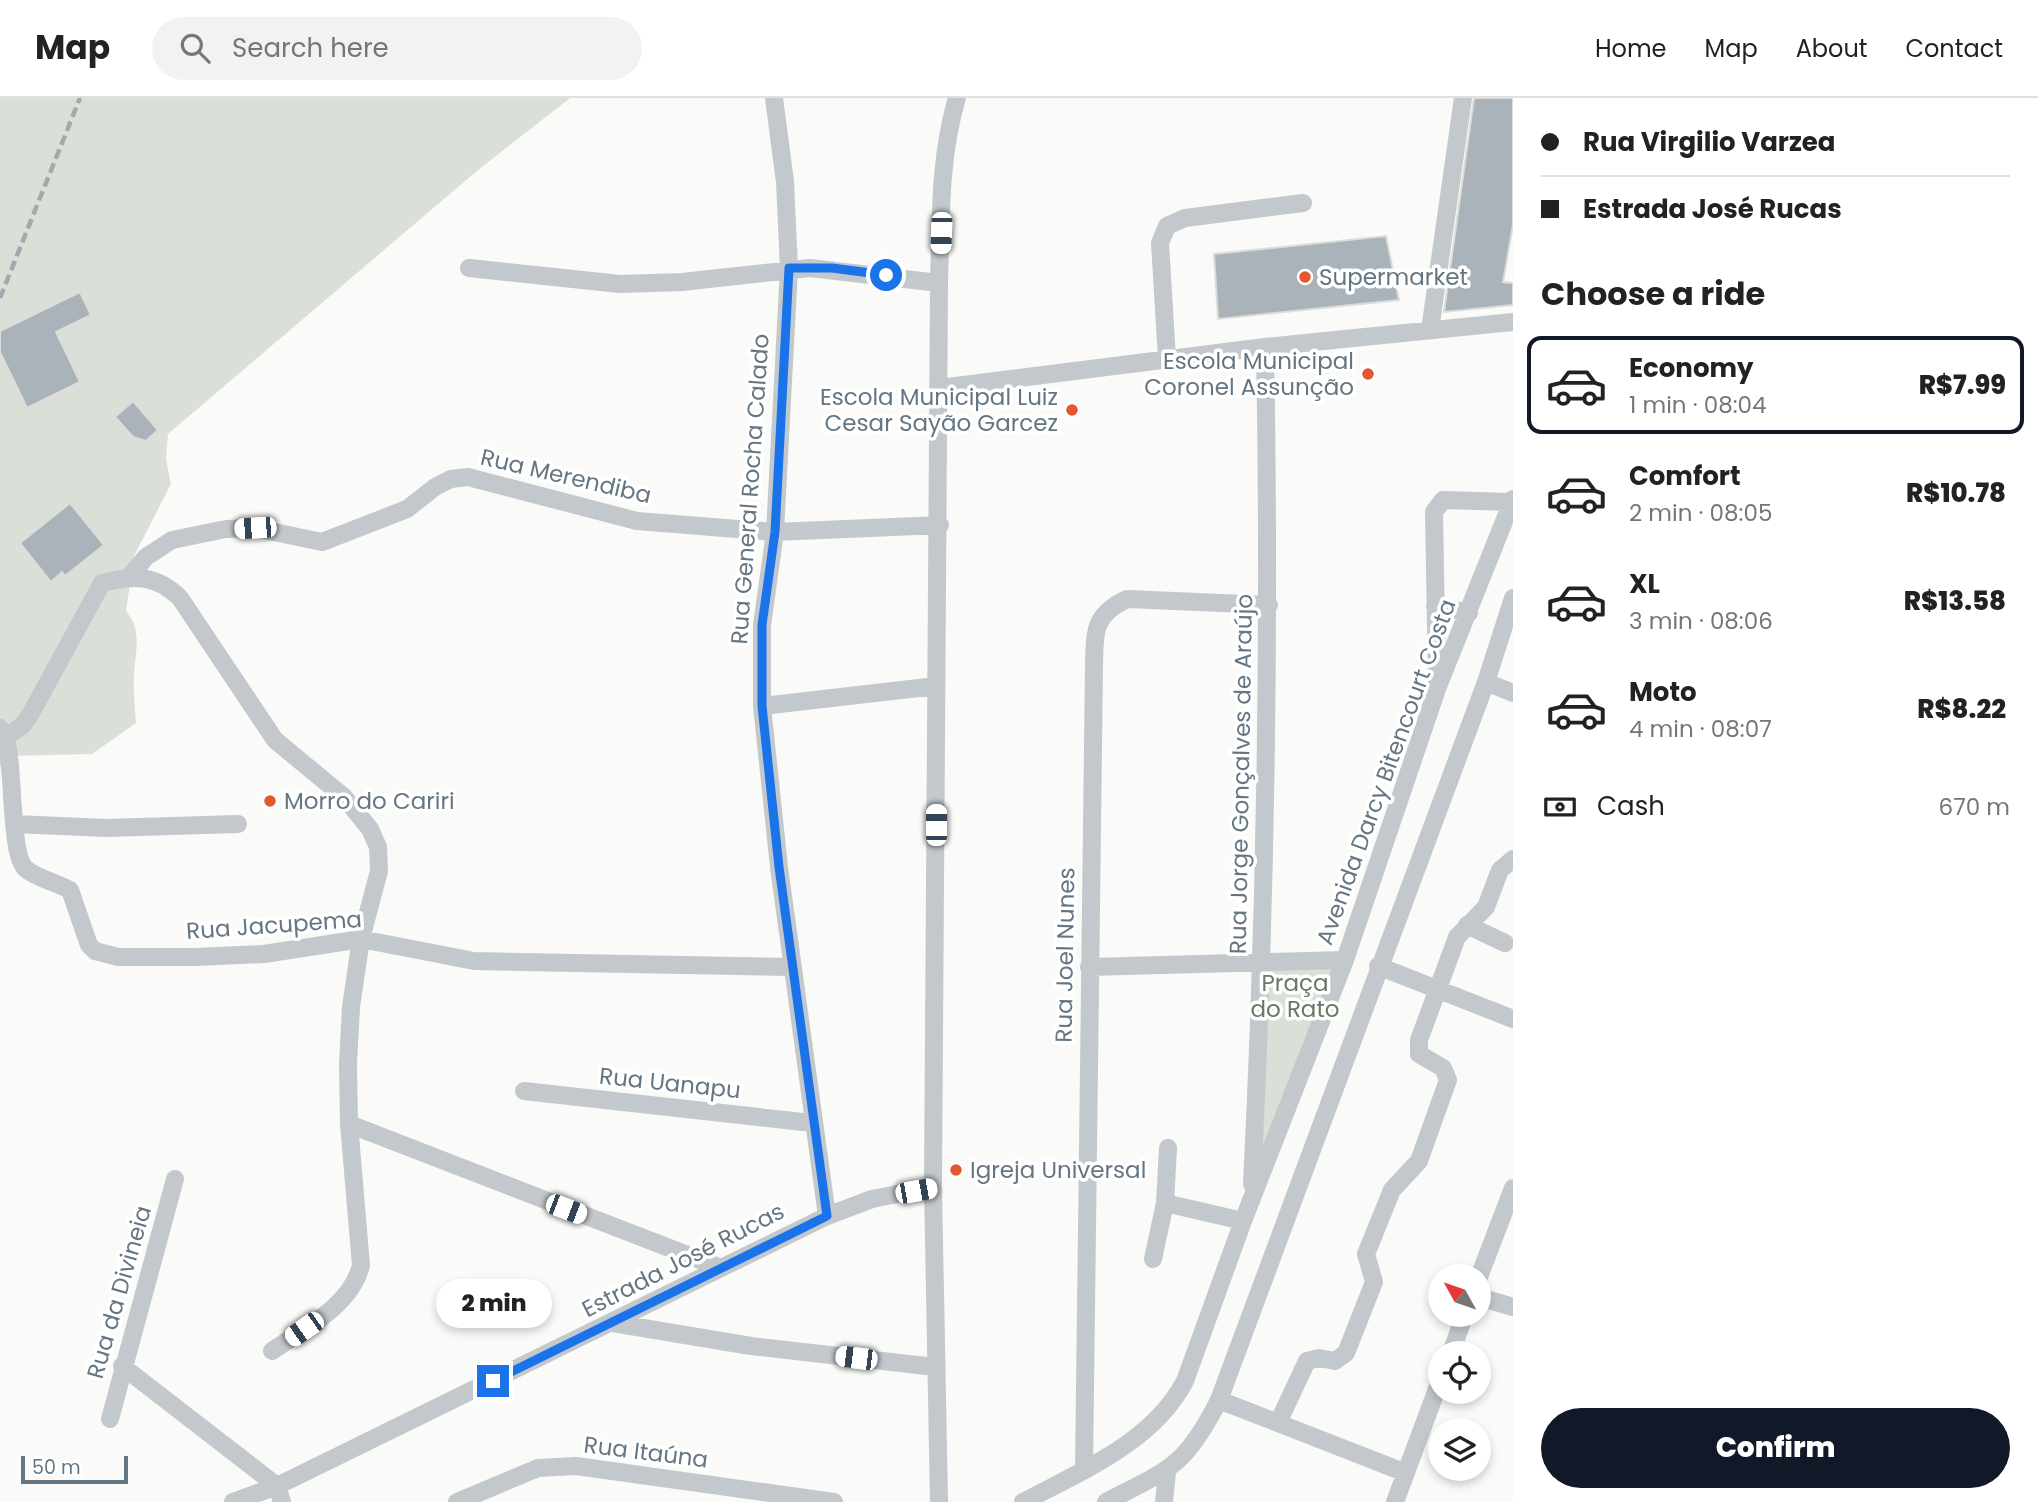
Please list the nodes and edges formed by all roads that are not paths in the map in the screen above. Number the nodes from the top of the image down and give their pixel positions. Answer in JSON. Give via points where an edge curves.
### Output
{"nodes":[{"id":1,"x":774,"y":98,"type":"edge"},
{"id":2,"x":957,"y":98,"type":"edge"},
{"id":3,"x":1463,"y":98,"type":"edge"},
{"id":4,"x":1303,"y":203,"type":"dead end"},
{"id":5,"x":469,"y":268,"type":"dead end"},
{"id":6,"x":789,"y":268,"type":"junction"},
{"id":7,"x":939,"y":283,"type":"junction"},
{"id":8,"x":1513,"y":322,"type":"edge"},
{"id":9,"x":1430,"y":330,"type":"junction"},
{"id":10,"x":1265,"y":347,"type":"junction"},
{"id":11,"x":1167,"y":359,"type":"junction"},
{"id":12,"x":940,"y":388,"type":"junction"},
{"id":13,"x":1512,"y":500,"type":"edge"},
{"id":14,"x":940,"y":525,"type":"junction"},
{"id":15,"x":775,"y":532,"type":"junction"},
{"id":16,"x":130,"y":576,"type":"junction"},
{"id":17,"x":1513,"y":598,"type":"edge"},
{"id":18,"x":1269,"y":605,"type":"junction"},
{"id":19,"x":1435,"y":606,"type":"junction"},
{"id":20,"x":1469,"y":613,"type":"junction"},
{"id":21,"x":1486,"y":682,"type":"junction"},
{"id":22,"x":936,"y":686,"type":"junction"},
{"id":23,"x":1437,"y":689,"type":"junction"},
{"id":24,"x":1513,"y":694,"type":"edge"},
{"id":25,"x":762,"y":706,"type":"junction"},
{"id":26,"x":3,"y":732,"type":"edge"},
{"id":27,"x":15,"y":824,"type":"junction"},
{"id":28,"x":238,"y":824,"type":"dead end"},
{"id":29,"x":1513,"y":859,"type":"edge"},
{"id":30,"x":1466,"y":925,"type":"junction"},
{"id":31,"x":361,"y":939,"type":"junction"},
{"id":32,"x":1505,"y":943,"type":"dead end"},
{"id":33,"x":1345,"y":960,"type":"junction"},
{"id":34,"x":1263,"y":963,"type":"junction"},
{"id":35,"x":1378,"y":966,"type":"junction"},
{"id":36,"x":793,"y":967,"type":"junction"},
{"id":37,"x":1089,"y":967,"type":"junction"},
{"id":38,"x":1438,"y":989,"type":"junction"},
{"id":39,"x":1513,"y":1019,"type":"edge"},
{"id":40,"x":524,"y":1091,"type":"dead end"},
{"id":41,"x":812,"y":1123,"type":"junction"},
{"id":42,"x":349,"y":1124,"type":"junction"},
{"id":43,"x":1168,"y":1148,"type":"dead end"},
{"id":44,"x":175,"y":1179,"type":"dead end"},
{"id":45,"x":933,"y":1187,"type":"junction"},
{"id":46,"x":1513,"y":1188,"type":"edge"},
{"id":47,"x":1251,"y":1201,"type":"junction"},
{"id":48,"x":1165,"y":1203,"type":"junction"},
{"id":49,"x":827,"y":1216,"type":"junction"},
{"id":50,"x":1243,"y":1221,"type":"junction"},
{"id":51,"x":1153,"y":1259,"type":"dead end"},
{"id":52,"x":1484,"y":1264,"type":"edge"},
{"id":53,"x":721,"y":1268,"type":"junction"},
{"id":54,"x":1491,"y":1301,"type":"edge"},
{"id":55,"x":1513,"y":1307,"type":"edge"},
{"id":56,"x":613,"y":1323,"type":"junction"},
{"id":57,"x":272,"y":1351,"type":"dead end"},
{"id":58,"x":122,"y":1366,"type":"junction"},
{"id":59,"x":935,"y":1367,"type":"junction"},
{"id":60,"x":1219,"y":1400,"type":"junction"},
{"id":61,"x":1432,"y":1404,"type":"edge"},
{"id":62,"x":110,"y":1419,"type":"dead end"},
{"id":63,"x":1278,"y":1423,"type":"junction"},
{"id":64,"x":1084,"y":1470,"type":"junction"},
{"id":65,"x":1167,"y":1472,"type":"junction"},
{"id":66,"x":1406,"y":1473,"type":"junction"},
{"id":67,"x":279,"y":1494,"type":"edge"},
{"id":68,"x":233,"y":1502,"type":"edge"},
{"id":69,"x":457,"y":1502,"type":"edge"},
{"id":70,"x":834,"y":1502,"type":"edge"},
{"id":71,"x":939,"y":1502,"type":"edge"},
{"id":72,"x":1023,"y":1502,"type":"edge"},
{"id":73,"x":1106,"y":1502,"type":"edge"},
{"id":74,"x":1164,"y":1502,"type":"edge"},
{"id":75,"x":1395,"y":1502,"type":"edge"}],
"edges":[{"from":1,"to":6,"type":"street","name":"Rua General Rocha Calado","via":[[785,182]]},
{"from":2,"to":7,"type":"street","via":[[944,164]]},
{"from":3,"to":9,"type":"street"},
{"from":4,"to":11,"type":"street","via":[[1185,218],[1167,226],[1160,243]]},
{"from":5,"to":6,"type":"street","via":[[620,284],[709,280]]},
{"from":6,"to":7,"type":"street","via":[[832,268]]},
{"from":6,"to":15,"type":"street","name":"Rua General Rocha Calado"},
{"from":7,"to":12,"type":"street"},
{"from":8,"to":9,"type":"street"},
{"from":9,"to":10,"type":"street"},
{"from":10,"to":11,"type":"street"},
{"from":10,"to":18,"type":"street","name":"Rua Jorge Gonçalves de Araújo"},
{"from":11,"to":12,"type":"street"},
{"from":12,"to":14,"type":"street"},
{"from":13,"to":19,"type":"street","via":[[1443,500],[1436,506]]},
{"from":13,"to":20,"type":"street","name":"Avenida Darcy Bitencourt Costa"},
{"from":14,"to":15,"type":"street","name":"Rua Merendiba"},
{"from":14,"to":22,"type":"street"},
{"from":15,"to":16,"type":"street","name":"Rua Merendiba","via":[[636,521],[468,477],[451,479],[407,509],[322,542],[255,528],[172,540],[146,557]]},
{"from":15,"to":25,"type":"street","name":"Rua General Rocha Calado","via":[[762,625]]},
{"from":16,"to":26,"type":"street","via":[[102,583],[30,715],[22,726]]},
{"from":16,"to":31,"type":"street","via":[[161,584],[180,598],[275,740],[344,797],[370,829],[378,847],[379,871]]},
{"from":17,"to":21,"type":"street"},
{"from":18,"to":34,"type":"street","name":"Rua Jorge Gonçalves de Araújo"},
{"from":18,"to":37,"type":"street","name":"Rua Joel Nunes","via":[[1127,599],[1108,608],[1099,620],[1094,666]]},
{"from":19,"to":20,"type":"street"},
{"from":19,"to":23,"type":"street"},
{"from":20,"to":23,"type":"street","name":"Avenida Darcy Bitencourt Costa"},
{"from":21,"to":24,"type":"street"},
{"from":21,"to":35,"type":"street"},
{"from":22,"to":25,"type":"street"},
{"from":22,"to":45,"type":"street"},
{"from":23,"to":33,"type":"street","name":"Avenida Darcy Bitencourt Costa"},
{"from":25,"to":36,"type":"street","name":"Rua General Rocha Calado"},
{"from":26,"to":27,"type":"street","name":"Rua Jacupema","via":[[12,762]]},
{"from":27,"to":28,"type":"street","via":[[105,828]]},
{"from":27,"to":31,"type":"street","name":"Rua Jacupema","via":[[23,867],[70,890],[79,924],[95,951],[118,957],[264,954]]},
{"from":29,"to":30,"type":"street","via":[[1500,870],[1486,907]]},
{"from":30,"to":32,"type":"street"},
{"from":30,"to":38,"type":"street","via":[[1452,947]]},
{"from":31,"to":36,"type":"street","name":"Rua Jacupema","via":[[474,961]]},
{"from":31,"to":42,"type":"street","via":[[351,1007]]},
{"from":33,"to":34,"type":"street"},
{"from":33,"to":47,"type":"street","name":"Avenida Darcy Bitencourt Costa"},
{"from":34,"to":37,"type":"street"},
{"from":34,"to":47,"type":"street","name":"Rua Jorge Gonçalves de Araújo"},
{"from":35,"to":38,"type":"street"},
{"from":35,"to":60,"type":"street"},
{"from":36,"to":41,"type":"street","name":"Rua General Rocha Calado"},
{"from":37,"to":64,"type":"street","name":"Rua Joel Nunes"},
{"from":38,"to":39,"type":"street"},
{"from":38,"to":63,"type":"street","via":[[1417,1048],[1422,1059],[1443,1068],[1448,1080],[1419,1161],[1392,1190],[1366,1254],[1374,1282],[1346,1353],[1335,1361],[1307,1361]]},
{"from":40,"to":41,"type":"street","name":"Rua Uanapu"},
{"from":41,"to":49,"type":"street","name":"Rua General Rocha Calado"},
{"from":42,"to":53,"type":"street"},
{"from":42,"to":57,"type":"street","via":[[363,1258],[354,1285],[325,1314]]},
{"from":43,"to":48,"type":"street"},
{"from":44,"to":58,"type":"street","name":"Rua da Divineia"},
{"from":45,"to":49,"type":"street","name":"Estrada José Rucas","via":[[872,1199]]},
{"from":45,"to":59,"type":"street"},
{"from":46,"to":52,"type":"street"},
{"from":47,"to":50,"type":"street","name":"Avenida Darcy Bitencourt Costa"},
{"from":48,"to":50,"type":"street"},
{"from":48,"to":51,"type":"street"},
{"from":49,"to":53,"type":"street","name":"Estrada José Rucas"},
{"from":50,"to":64,"type":"street","name":"Avenida Darcy Bitencourt Costa","via":[[1176,1399],[1153,1424]]},
{"from":53,"to":56,"type":"street","name":"Estrada José Rucas"},
{"from":54,"to":55,"type":"street"},
{"from":56,"to":59,"type":"street","via":[[751,1346]]},
{"from":56,"to":67,"type":"street","name":"Estrada José Rucas"},
{"from":58,"to":62,"type":"street","name":"Rua da Divineia"},
{"from":58,"to":67,"type":"street"},
{"from":59,"to":71,"type":"street"},
{"from":60,"to":63,"type":"street"},
{"from":60,"to":65,"type":"street","via":[[1203,1432]]},
{"from":61,"to":66,"type":"street"},
{"from":63,"to":66,"type":"street"},
{"from":64,"to":72,"type":"street","name":"Avenida Darcy Bitencourt Costa"},
{"from":65,"to":73,"type":"street"},
{"from":65,"to":74,"type":"street"},
{"from":66,"to":75,"type":"street"},
{"from":67,"to":68,"type":"street","name":"Estrada José Rucas"},
{"from":69,"to":70,"type":"street","name":"Rua Itaúna","via":[[538,1468],[576,1466]]}]}
